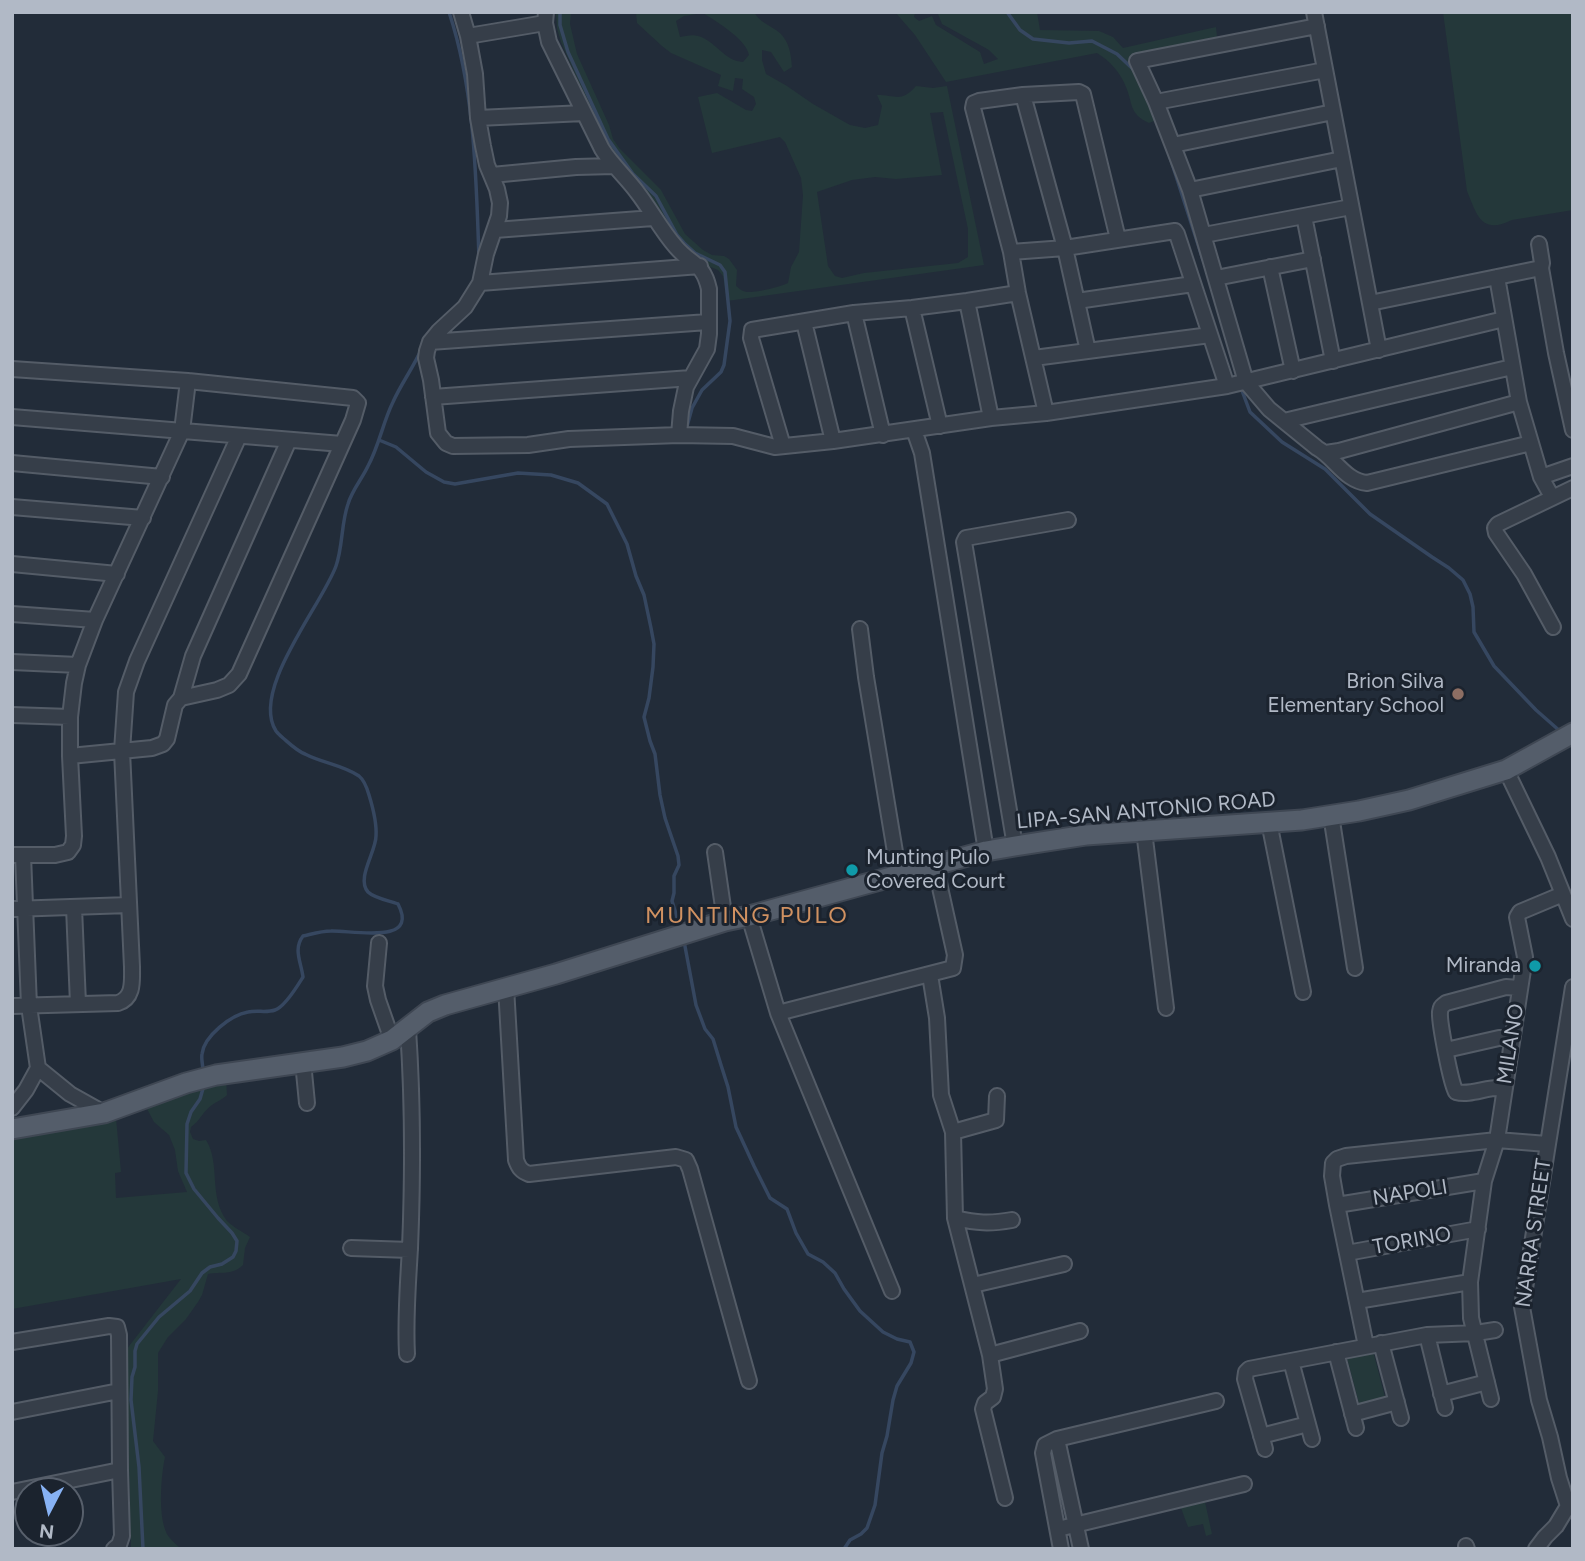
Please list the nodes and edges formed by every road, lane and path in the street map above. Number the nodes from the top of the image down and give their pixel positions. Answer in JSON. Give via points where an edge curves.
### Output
{"nodes":[{"id":1,"x":461,"y":12,"type":"edge"},
{"id":2,"x":545,"y":18,"type":"edge"},
{"id":3,"x":1315,"y":19,"type":"edge"},
{"id":4,"x":468,"y":36,"type":"junction"},
{"id":5,"x":1325,"y":70,"type":"junction"},
{"id":6,"x":1023,"y":95,"type":"junction"},
{"id":7,"x":1156,"y":102,"type":"junction"},
{"id":8,"x":1333,"y":112,"type":"junction"},
{"id":9,"x":584,"y":113,"type":"junction"},
{"id":10,"x":478,"y":118,"type":"junction"},
{"id":11,"x":1173,"y":145,"type":"junction"},
{"id":12,"x":1342,"y":159,"type":"junction"},
{"id":13,"x":614,"y":166,"type":"junction"},
{"id":14,"x":492,"y":175,"type":"junction"},
{"id":15,"x":1190,"y":190,"type":"junction"},
{"id":16,"x":1351,"y":206,"type":"junction"},
{"id":17,"x":1304,"y":216,"type":"junction"},
{"id":18,"x":653,"y":218,"type":"junction"},
{"id":19,"x":495,"y":230,"type":"junction"},
{"id":20,"x":1204,"y":235,"type":"junction"},
{"id":21,"x":1118,"y":239,"type":"junction"},
{"id":22,"x":1539,"y":244,"type":"dead end"},
{"id":23,"x":1065,"y":248,"type":"junction"},
{"id":24,"x":1011,"y":252,"type":"junction"},
{"id":25,"x":1312,"y":258,"type":"junction"},
{"id":26,"x":700,"y":266,"type":"junction"},
{"id":27,"x":1270,"y":267,"type":"junction"},
{"id":28,"x":1541,"y":268,"type":"junction"},
{"id":29,"x":1497,"y":277,"type":"junction"},
{"id":30,"x":1216,"y":278,"type":"junction"},
{"id":31,"x":480,"y":283,"type":"junction"},
{"id":32,"x":1193,"y":284,"type":"junction"},
{"id":33,"x":1018,"y":293,"type":"junction"},
{"id":34,"x":967,"y":301,"type":"junction"},
{"id":35,"x":1077,"y":301,"type":"junction"},
{"id":36,"x":1370,"y":303,"type":"junction"},
{"id":37,"x":912,"y":308,"type":"junction"},
{"id":38,"x":854,"y":313,"type":"junction"},
{"id":39,"x":1504,"y":319,"type":"junction"},
{"id":40,"x":708,"y":321,"type":"junction"},
{"id":41,"x":804,"y":322,"type":"junction"},
{"id":42,"x":1210,"y":335,"type":"junction"},
{"id":43,"x":430,"y":342,"type":"junction"},
{"id":44,"x":1379,"y":350,"type":"junction"},
{"id":45,"x":1088,"y":351,"type":"junction"},
{"id":46,"x":1034,"y":358,"type":"junction"},
{"id":47,"x":1333,"y":361,"type":"junction"},
{"id":48,"x":1512,"y":367,"type":"junction"},
{"id":49,"x":12,"y":369,"type":"edge"},
{"id":50,"x":1293,"y":370,"type":"junction"},
{"id":51,"x":691,"y":378,"type":"junction"},
{"id":52,"x":188,"y":381,"type":"junction"},
{"id":53,"x":1237,"y":384,"type":"junction"},
{"id":54,"x":433,"y":397,"type":"junction"},
{"id":55,"x":1519,"y":402,"type":"junction"},
{"id":56,"x":1046,"y":414,"type":"junction"},
{"id":57,"x":12,"y":417,"type":"edge"},
{"id":58,"x":991,"y":418,"type":"junction"},
{"id":59,"x":1284,"y":421,"type":"junction"},
{"id":60,"x":940,"y":426,"type":"junction"},
{"id":61,"x":182,"y":430,"type":"junction"},
{"id":62,"x":914,"y":430,"type":"junction"},
{"id":63,"x":1573,"y":430,"type":"edge"},
{"id":64,"x":679,"y":435,"type":"junction"},
{"id":65,"x":883,"y":435,"type":"junction"},
{"id":66,"x":239,"y":436,"type":"junction"},
{"id":67,"x":289,"y":440,"type":"junction"},
{"id":68,"x":833,"y":441,"type":"junction"},
{"id":69,"x":1531,"y":443,"type":"junction"},
{"id":70,"x":342,"y":444,"type":"junction"},
{"id":71,"x":783,"y":446,"type":"junction"},
{"id":72,"x":1326,"y":453,"type":"junction"},
{"id":73,"x":12,"y":463,"type":"edge"},
{"id":74,"x":1573,"y":466,"type":"edge"},
{"id":75,"x":162,"y":477,"type":"junction"},
{"id":76,"x":1541,"y":477,"type":"junction"},
{"id":77,"x":1573,"y":488,"type":"edge"},
{"id":78,"x":1552,"y":497,"type":"junction"},
{"id":79,"x":12,"y":507,"type":"edge"},
{"id":80,"x":143,"y":518,"type":"junction"},
{"id":81,"x":1068,"y":520,"type":"dead end"},
{"id":82,"x":12,"y":564,"type":"edge"},
{"id":83,"x":117,"y":574,"type":"junction"},
{"id":84,"x":12,"y":614,"type":"edge"},
{"id":85,"x":95,"y":621,"type":"junction"},
{"id":86,"x":1553,"y":627,"type":"dead end"},
{"id":87,"x":860,"y":629,"type":"dead end"},
{"id":88,"x":12,"y":662,"type":"edge"},
{"id":89,"x":78,"y":665,"type":"junction"},
{"id":90,"x":181,"y":698,"type":"junction"},
{"id":91,"x":12,"y":715,"type":"edge"},
{"id":92,"x":70,"y":717,"type":"junction"},
{"id":93,"x":1566,"y":737,"type":"edge"},
{"id":94,"x":122,"y":751,"type":"junction"},
{"id":95,"x":70,"y":756,"type":"junction"},
{"id":96,"x":1506,"y":770,"type":"junction"},
{"id":97,"x":1331,"y":815,"type":"junction"},
{"id":98,"x":1269,"y":822,"type":"junction"},
{"id":99,"x":1144,"y":831,"type":"junction"},
{"id":100,"x":1016,"y":846,"type":"junction"},
{"id":101,"x":986,"y":851,"type":"junction"},
{"id":102,"x":715,"y":852,"type":"dead end"},
{"id":103,"x":18,"y":855,"type":"edge"},
{"id":104,"x":935,"y":865,"type":"junction"},
{"id":105,"x":899,"y":876,"type":"junction"},
{"id":106,"x":1563,"y":894,"type":"junction"},
{"id":107,"x":129,"y":905,"type":"junction"},
{"id":108,"x":74,"y":907,"type":"junction"},
{"id":109,"x":18,"y":909,"type":"edge"},
{"id":110,"x":749,"y":916,"type":"junction"},
{"id":111,"x":1573,"y":919,"type":"edge"},
{"id":112,"x":726,"y":921,"type":"junction"},
{"id":113,"x":379,"y":943,"type":"dead end"},
{"id":114,"x":19,"y":956,"type":"edge"},
{"id":115,"x":1355,"y":968,"type":"dead end"},
{"id":116,"x":930,"y":975,"type":"junction"},
{"id":117,"x":506,"y":987,"type":"junction"},
{"id":118,"x":1573,"y":987,"type":"edge"},
{"id":119,"x":1519,"y":988,"type":"junction"},
{"id":120,"x":1303,"y":992,"type":"dead end"},
{"id":121,"x":78,"y":1004,"type":"junction"},
{"id":122,"x":12,"y":1006,"type":"edge"},
{"id":123,"x":29,"y":1006,"type":"junction"},
{"id":124,"x":1166,"y":1008,"type":"dead end"},
{"id":125,"x":778,"y":1013,"type":"junction"},
{"id":126,"x":400,"y":1035,"type":"junction"},
{"id":127,"x":1512,"y":1038,"type":"junction"},
{"id":128,"x":1568,"y":1045,"type":"edge"},
{"id":129,"x":1446,"y":1050,"type":"junction"},
{"id":130,"x":303,"y":1062,"type":"junction"},
{"id":131,"x":1567,"y":1062,"type":"edge"},
{"id":132,"x":38,"y":1068,"type":"junction"},
{"id":133,"x":1504,"y":1088,"type":"junction"},
{"id":134,"x":997,"y":1096,"type":"dead end"},
{"id":135,"x":307,"y":1103,"type":"dead end"},
{"id":136,"x":12,"y":1108,"type":"edge"},
{"id":137,"x":104,"y":1113,"type":"junction"},
{"id":138,"x":12,"y":1129,"type":"edge"},
{"id":139,"x":953,"y":1132,"type":"junction"},
{"id":140,"x":1497,"y":1140,"type":"junction"},
{"id":141,"x":1547,"y":1144,"type":"junction"},
{"id":142,"x":1484,"y":1181,"type":"junction"},
{"id":143,"x":1336,"y":1205,"type":"junction"},
{"id":144,"x":955,"y":1217,"type":"junction"},
{"id":145,"x":1012,"y":1220,"type":"dead end"},
{"id":146,"x":1478,"y":1230,"type":"junction"},
{"id":147,"x":351,"y":1248,"type":"dead end"},
{"id":148,"x":410,"y":1250,"type":"junction"},
{"id":149,"x":1347,"y":1253,"type":"junction"},
{"id":150,"x":1064,"y":1264,"type":"dead end"},
{"id":151,"x":1470,"y":1282,"type":"junction"},
{"id":152,"x":973,"y":1285,"type":"junction"},
{"id":153,"x":892,"y":1291,"type":"dead end"},
{"id":154,"x":1357,"y":1301,"type":"junction"},
{"id":155,"x":1495,"y":1330,"type":"dead end"},
{"id":156,"x":1080,"y":1331,"type":"dead end"},
{"id":157,"x":1476,"y":1333,"type":"junction"},
{"id":158,"x":1427,"y":1335,"type":"junction"},
{"id":159,"x":12,"y":1342,"type":"edge"},
{"id":160,"x":1381,"y":1343,"type":"junction"},
{"id":161,"x":1366,"y":1346,"type":"junction"},
{"id":162,"x":1336,"y":1352,"type":"junction"},
{"id":163,"x":407,"y":1354,"type":"dead end"},
{"id":164,"x":990,"y":1355,"type":"junction"},
{"id":165,"x":1291,"y":1361,"type":"junction"},
{"id":166,"x":749,"y":1381,"type":"dead end"},
{"id":167,"x":1487,"y":1382,"type":"junction"},
{"id":168,"x":119,"y":1391,"type":"junction"},
{"id":169,"x":1491,"y":1399,"type":"dead end"},
{"id":170,"x":1216,"y":1401,"type":"dead end"},
{"id":171,"x":1397,"y":1402,"type":"junction"},
{"id":172,"x":12,"y":1412,"type":"edge"},
{"id":173,"x":1401,"y":1418,"type":"dead end"},
{"id":174,"x":1308,"y":1424,"type":"junction"},
{"id":175,"x":1057,"y":1439,"type":"junction"},
{"id":176,"x":1312,"y":1439,"type":"dead end"},
{"id":177,"x":120,"y":1470,"type":"junction"},
{"id":178,"x":1244,"y":1485,"type":"dead end"},
{"id":179,"x":12,"y":1492,"type":"edge"},
{"id":180,"x":1005,"y":1498,"type":"dead end"},
{"id":181,"x":1076,"y":1525,"type":"junction"},
{"id":182,"x":1058,"y":1530,"type":"junction"},
{"id":183,"x":114,"y":1549,"type":"edge"},
{"id":184,"x":1061,"y":1549,"type":"edge"},
{"id":185,"x":1081,"y":1549,"type":"edge"},
{"id":186,"x":1536,"y":1549,"type":"edge"}],
"edges":[{"from":1,"to":4,"type":"street"},
{"from":2,"to":4,"type":"street"},
{"from":2,"to":9,"type":"street","via":[[549,41]]},
{"from":3,"to":5,"type":"street"},
{"from":3,"to":7,"type":"street","via":[[1137,61]]},
{"from":4,"to":10,"type":"street"},
{"from":5,"to":7,"type":"street"},
{"from":5,"to":8,"type":"street"},
{"from":6,"to":21,"type":"street","via":[[1084,95]]},
{"from":6,"to":23,"type":"street"},
{"from":6,"to":24,"type":"street","via":[[973,105]]},
{"from":7,"to":11,"type":"street"},
{"from":8,"to":11,"type":"street"},
{"from":8,"to":12,"type":"street"},
{"from":9,"to":10,"type":"street"},
{"from":9,"to":13,"type":"street"},
{"from":10,"to":14,"type":"street"},
{"from":11,"to":15,"type":"street"},
{"from":12,"to":15,"type":"street"},
{"from":12,"to":16,"type":"street"},
{"from":13,"to":14,"type":"street"},
{"from":13,"to":18,"type":"street"},
{"from":14,"to":19,"type":"street","via":[[500,203]]},
{"from":15,"to":20,"type":"street"},
{"from":16,"to":17,"type":"street"},
{"from":16,"to":36,"type":"street"},
{"from":17,"to":20,"type":"street"},
{"from":17,"to":25,"type":"street"},
{"from":18,"to":19,"type":"street"},
{"from":18,"to":26,"type":"street","via":[[676,248]]},
{"from":19,"to":31,"type":"street"},
{"from":20,"to":30,"type":"street"},
{"from":21,"to":23,"type":"street"},
{"from":21,"to":32,"type":"street","via":[[1175,231]]},
{"from":22,"to":28,"type":"street"},
{"from":23,"to":24,"type":"street"},
{"from":23,"to":35,"type":"street"},
{"from":24,"to":33,"type":"street"},
{"from":25,"to":27,"type":"street"},
{"from":25,"to":47,"type":"street"},
{"from":26,"to":31,"type":"street"},
{"from":26,"to":40,"type":"street","via":[[708,282]]},
{"from":27,"to":30,"type":"street"},
{"from":27,"to":50,"type":"street"},
{"from":28,"to":29,"type":"street"},
{"from":28,"to":63,"type":"street"},
{"from":29,"to":36,"type":"street"},
{"from":29,"to":39,"type":"street"},
{"from":30,"to":53,"type":"street"},
{"from":31,"to":43,"type":"street","via":[[465,307]]},
{"from":32,"to":35,"type":"street"},
{"from":32,"to":42,"type":"street"},
{"from":33,"to":34,"type":"street"},
{"from":33,"to":46,"type":"street"},
{"from":34,"to":37,"type":"street"},
{"from":34,"to":58,"type":"street"},
{"from":35,"to":45,"type":"street"},
{"from":36,"to":44,"type":"street"},
{"from":37,"to":38,"type":"street"},
{"from":37,"to":60,"type":"street"},
{"from":38,"to":41,"type":"street"},
{"from":38,"to":65,"type":"street"},
{"from":39,"to":44,"type":"street"},
{"from":39,"to":48,"type":"street"},
{"from":40,"to":43,"type":"street"},
{"from":40,"to":51,"type":"street","via":[[707,349]]},
{"from":41,"to":68,"type":"street"},
{"from":41,"to":71,"type":"street","via":[[751,332]]},
{"from":42,"to":45,"type":"street"},
{"from":42,"to":53,"type":"street"},
{"from":43,"to":54,"type":"street","via":[[426,358]]},
{"from":44,"to":47,"type":"street"},
{"from":45,"to":46,"type":"street"},
{"from":46,"to":56,"type":"street"},
{"from":47,"to":50,"type":"street"},
{"from":48,"to":55,"type":"street"},
{"from":48,"to":59,"type":"street"},
{"from":49,"to":52,"type":"street"},
{"from":50,"to":53,"type":"street"},
{"from":51,"to":54,"type":"street"},
{"from":51,"to":64,"type":"street","via":[[684,394]]},
{"from":52,"to":61,"type":"street"},
{"from":52,"to":70,"type":"street","via":[[353,398],[357,411]]},
{"from":53,"to":56,"type":"street"},
{"from":53,"to":59,"type":"street"},
{"from":54,"to":64,"type":"street","via":[[438,433],[453,446]]},
{"from":55,"to":69,"type":"street"},
{"from":55,"to":72,"type":"street"},
{"from":56,"to":58,"type":"street"},
{"from":57,"to":61,"type":"street"},
{"from":58,"to":60,"type":"street"},
{"from":59,"to":72,"type":"street"},
{"from":60,"to":62,"type":"street"},
{"from":61,"to":66,"type":"street"},
{"from":61,"to":75,"type":"street"},
{"from":62,"to":65,"type":"street"},
{"from":62,"to":101,"type":"street","via":[[922,453]]},
{"from":64,"to":71,"type":"street","via":[[733,436]]},
{"from":65,"to":68,"type":"street"},
{"from":66,"to":67,"type":"street"},
{"from":66,"to":94,"type":"street","via":[[131,677]]},
{"from":67,"to":70,"type":"street"},
{"from":67,"to":90,"type":"street","via":[[193,656]]},
{"from":68,"to":71,"type":"street"},
{"from":69,"to":72,"type":"street","via":[[1367,483],[1350,477]]},
{"from":69,"to":76,"type":"street"},
{"from":70,"to":90,"type":"street","via":[[239,674],[217,690]]},
{"from":73,"to":75,"type":"street"},
{"from":74,"to":76,"type":"street"},
{"from":75,"to":80,"type":"street"},
{"from":76,"to":78,"type":"street"},
{"from":77,"to":78,"type":"street"},
{"from":78,"to":86,"type":"street","via":[[1495,528]]},
{"from":79,"to":80,"type":"street"},
{"from":80,"to":83,"type":"street"},
{"from":81,"to":100,"type":"street","via":[[964,542]]},
{"from":82,"to":83,"type":"street"},
{"from":83,"to":85,"type":"street"},
{"from":84,"to":85,"type":"street"},
{"from":85,"to":89,"type":"street"},
{"from":87,"to":105,"type":"street"},
{"from":88,"to":89,"type":"street"},
{"from":89,"to":92,"type":"street"},
{"from":90,"to":94,"type":"street","via":[[163,744]]},
{"from":91,"to":92,"type":"street"},
{"from":92,"to":95,"type":"street"},
{"from":93,"to":96,"type":"main road","name":"LIPA-SAN ANTONIO ROAD"},
{"from":94,"to":95,"type":"street"},
{"from":94,"to":107,"type":"street"},
{"from":95,"to":103,"type":"street","via":[[73,845],[68,852],[55,855]]},
{"from":96,"to":97,"type":"main road","name":"LIPA-SAN ANTONIO ROAD","via":[[1409,800]]},
{"from":96,"to":106,"type":"street"},
{"from":97,"to":98,"type":"main road","name":"LIPA-SAN ANTONIO ROAD"},
{"from":97,"to":115,"type":"street"},
{"from":98,"to":99,"type":"main road","name":"LIPA-SAN ANTONIO ROAD"},
{"from":98,"to":120,"type":"street"},
{"from":99,"to":100,"type":"main road","name":"LIPA-SAN ANTONIO ROAD"},
{"from":99,"to":124,"type":"street"},
{"from":100,"to":101,"type":"main road","name":"LIPA-SAN ANTONIO ROAD"},
{"from":101,"to":104,"type":"main road","name":"LIPA-SAN ANTONIO ROAD"},
{"from":102,"to":112,"type":"street"},
{"from":103,"to":109,"type":"street"},
{"from":104,"to":105,"type":"main road","name":"LIPA-SAN ANTONIO ROAD"},
{"from":104,"to":116,"type":"street","via":[[955,956],[953,968]]},
{"from":105,"to":110,"type":"main road","name":"LIPA-SAN ANTONIO ROAD"},
{"from":106,"to":111,"type":"street"},
{"from":106,"to":119,"type":"street","name":"MILANO","via":[[1517,914],[1525,957]]},
{"from":107,"to":108,"type":"street"},
{"from":107,"to":121,"type":"street","via":[[130,993],[118,1003]]},
{"from":108,"to":109,"type":"street"},
{"from":108,"to":121,"type":"street"},
{"from":109,"to":114,"type":"street"},
{"from":110,"to":112,"type":"main road","name":"LIPA-SAN ANTONIO ROAD"},
{"from":110,"to":125,"type":"street"},
{"from":112,"to":117,"type":"main road","name":"LIPA-SAN ANTONIO ROAD"},
{"from":113,"to":126,"type":"street","via":[[378,1000]]},
{"from":114,"to":123,"type":"street"},
{"from":116,"to":125,"type":"street"},
{"from":116,"to":139,"type":"street","via":[[941,1095]]},
{"from":117,"to":126,"type":"main road","name":"LIPA-SAN ANTONIO ROAD","via":[[436,1008]]},
{"from":117,"to":166,"type":"street","via":[[516,1160],[522,1172],[676,1157],[686,1160]]},
{"from":118,"to":128,"type":"street","name":"NARRA STREET"},
{"from":119,"to":127,"type":"street","name":"MILANO"},
{"from":119,"to":129,"type":"street","via":[[1506,987],[1446,1003],[1440,1015]]},
{"from":121,"to":123,"type":"street"},
{"from":122,"to":123,"type":"street"},
{"from":123,"to":132,"type":"street"},
{"from":125,"to":153,"type":"street"},
{"from":126,"to":130,"type":"main road","name":"LIPA-SAN ANTONIO ROAD","via":[[355,1055]]},
{"from":126,"to":148,"type":"street","via":[[412,1115]]},
{"from":127,"to":129,"type":"street"},
{"from":127,"to":133,"type":"street","name":"MILANO"},
{"from":128,"to":131,"type":"street","name":"NARRA STREET"},
{"from":129,"to":133,"type":"street","via":[[1456,1092]]},
{"from":130,"to":135,"type":"street"},
{"from":130,"to":137,"type":"main road","name":"LIPA-SAN ANTONIO ROAD","via":[[216,1075]]},
{"from":131,"to":141,"type":"street","name":"NARRA STREET"},
{"from":132,"to":136,"type":"street"},
{"from":132,"to":137,"type":"street"},
{"from":133,"to":140,"type":"street","name":"MILANO"},
{"from":134,"to":139,"type":"street","via":[[996,1120]]},
{"from":137,"to":138,"type":"main road","name":"LIPA-SAN ANTONIO ROAD"},
{"from":139,"to":144,"type":"street"},
{"from":140,"to":141,"type":"street"},
{"from":140,"to":142,"type":"street","name":"MILANO"},
{"from":140,"to":143,"type":"street","via":[[1337,1159],[1331,1169]]},
{"from":141,"to":186,"type":"street","name":"NARRA STREET","via":[[1522,1316],[1568,1506]]},
{"from":142,"to":143,"type":"street","name":"NAPOLI"},
{"from":142,"to":146,"type":"street","name":"MILANO"},
{"from":143,"to":149,"type":"street"},
{"from":144,"to":145,"type":"street","via":[[977,1223]]},
{"from":144,"to":152,"type":"street"},
{"from":146,"to":149,"type":"street","name":"TORINO"},
{"from":146,"to":151,"type":"street","name":"MILANO"},
{"from":147,"to":148,"type":"street"},
{"from":148,"to":163,"type":"street"},
{"from":149,"to":154,"type":"street"},
{"from":150,"to":152,"type":"street"},
{"from":151,"to":154,"type":"street"},
{"from":151,"to":157,"type":"street","name":"MILANO"},
{"from":152,"to":164,"type":"street"},
{"from":154,"to":161,"type":"street"},
{"from":155,"to":157,"type":"street"},
{"from":156,"to":164,"type":"street"},
{"from":157,"to":158,"type":"street"},
{"from":157,"to":167,"type":"street","name":"MILANO"},
{"from":158,"to":160,"type":"street"},
{"from":158,"to":167,"type":"street","via":[[1443,1401]]},
{"from":159,"to":168,"type":"street","via":[[117,1327]]},
{"from":160,"to":161,"type":"street"},
{"from":160,"to":171,"type":"street"},
{"from":161,"to":162,"type":"street"},
{"from":162,"to":165,"type":"street"},
{"from":162,"to":171,"type":"street","via":[[1354,1421]]},
{"from":164,"to":180,"type":"street","via":[[995,1389],[984,1409]]},
{"from":165,"to":174,"type":"street"},
{"from":165,"to":174,"type":"street","via":[[1246,1372],[1263,1443]]},
{"from":167,"to":169,"type":"street","name":"MILANO"},
{"from":168,"to":172,"type":"street"},
{"from":168,"to":177,"type":"street"},
{"from":170,"to":175,"type":"street"},
{"from":171,"to":173,"type":"street"},
{"from":174,"to":176,"type":"street"},
{"from":175,"to":181,"type":"street"},
{"from":175,"to":182,"type":"street","via":[[1045,1445],[1043,1453]]},
{"from":177,"to":179,"type":"street"},
{"from":177,"to":183,"type":"street","via":[[122,1536]]},
{"from":178,"to":181,"type":"street"},
{"from":181,"to":182,"type":"street"},
{"from":181,"to":185,"type":"street"},
{"from":182,"to":184,"type":"street"}]}
